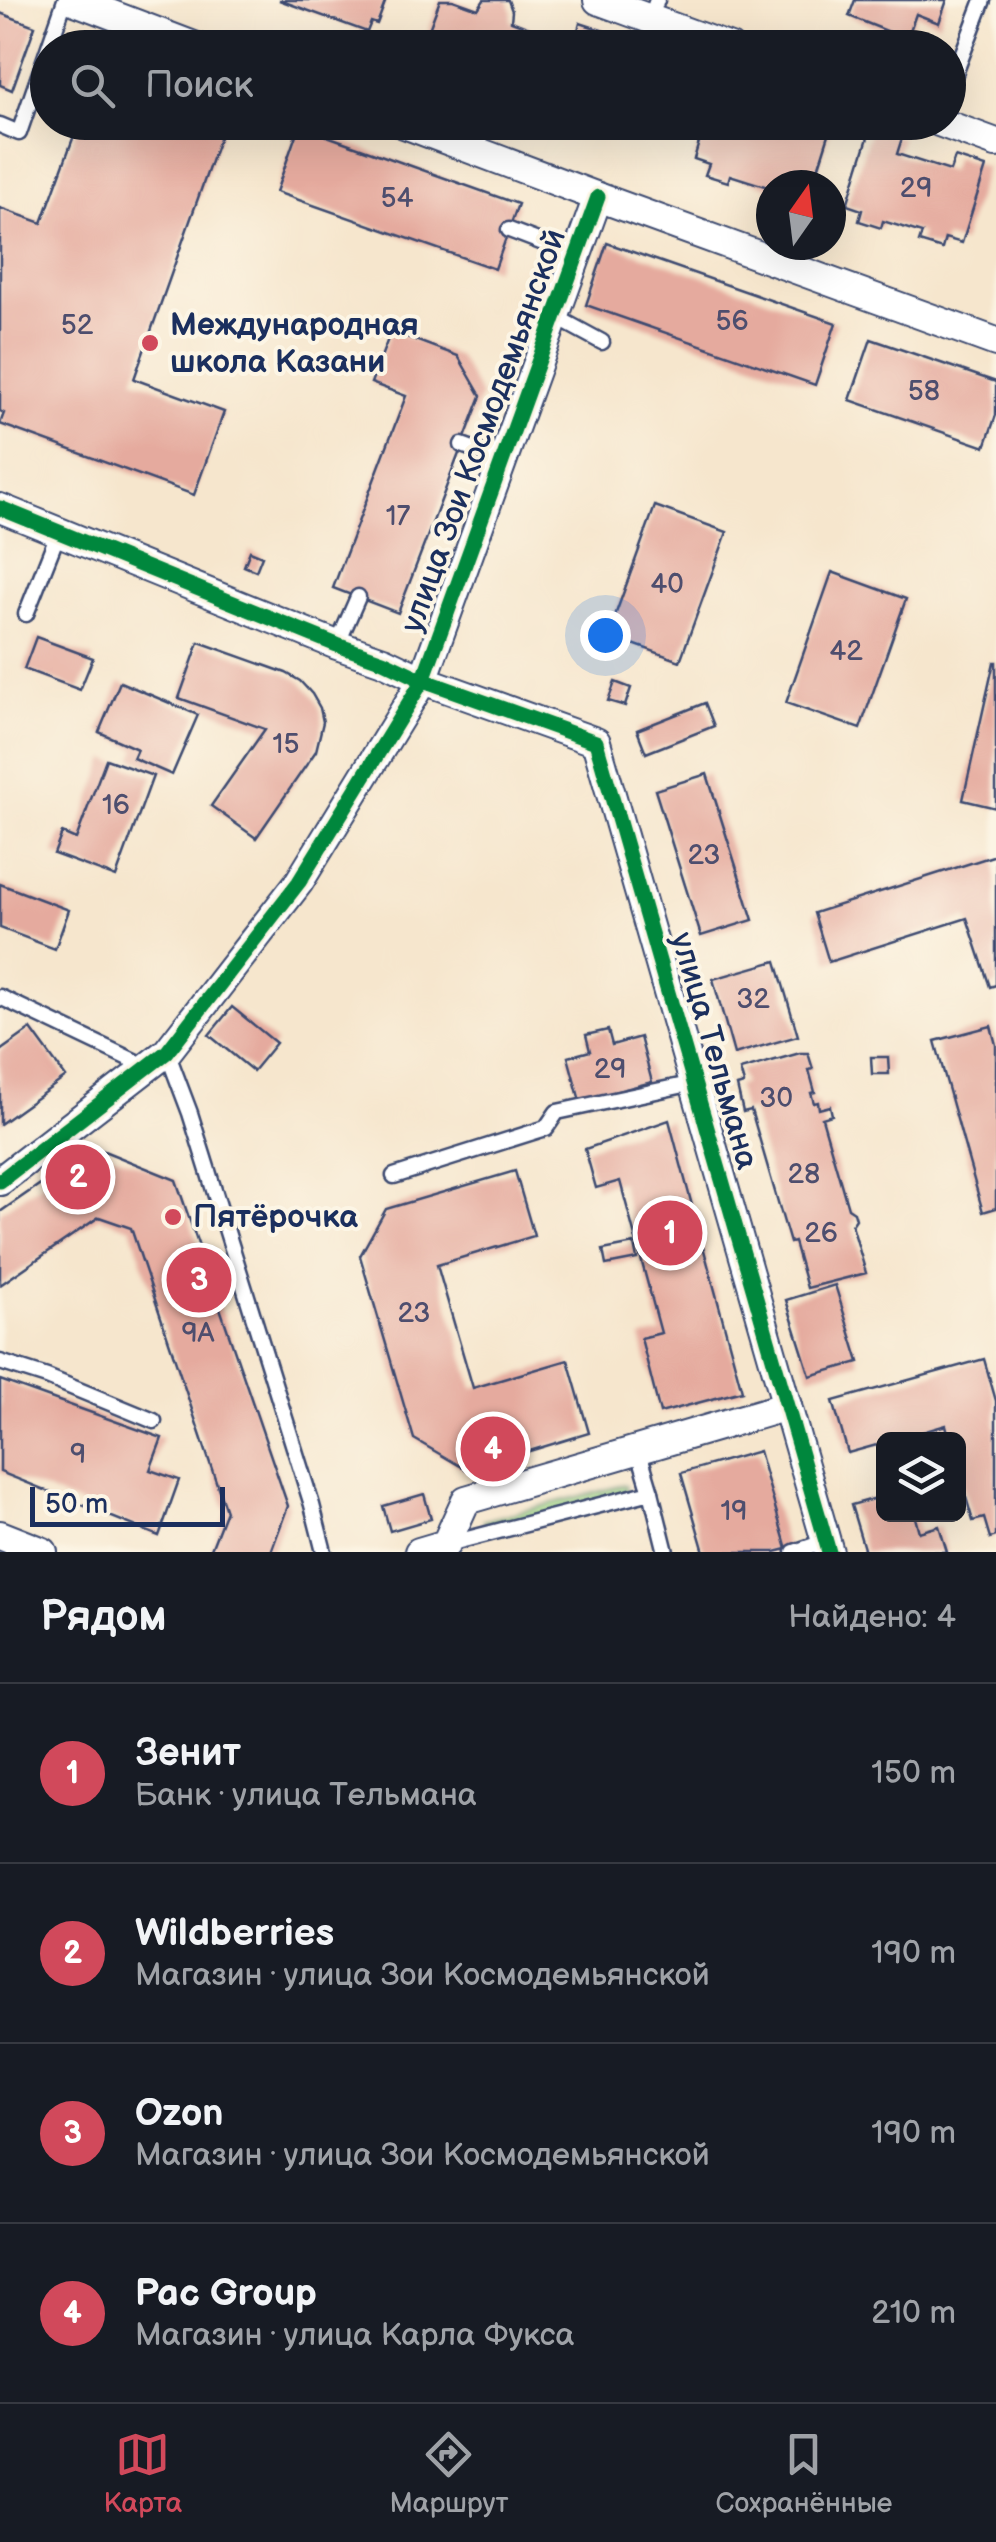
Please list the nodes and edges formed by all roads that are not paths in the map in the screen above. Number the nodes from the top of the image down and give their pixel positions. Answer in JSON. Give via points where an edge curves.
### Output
{"nodes":[{"id":1,"x":64,"y":0,"type":"edge"},
{"id":2,"x":74,"y":0,"type":"edge"},
{"id":3,"x":598,"y":0,"type":"edge"},
{"id":4,"x":983,"y":0,"type":"edge"},
{"id":5,"x":654,"y":10,"type":"edge"},
{"id":6,"x":54,"y":30,"type":"edge"},
{"id":7,"x":152,"y":30,"type":"edge"},
{"id":8,"x":694,"y":30,"type":"edge"},
{"id":9,"x":966,"y":45,"type":"edge"},
{"id":10,"x":30,"y":100,"type":"edge"},
{"id":11,"x":0,"y":125,"type":"edge"},
{"id":12,"x":966,"y":132,"type":"edge"},
{"id":13,"x":446,"y":140,"type":"edge"},
{"id":14,"x":996,"y":143,"type":"edge"},
{"id":15,"x":598,"y":198,"type":"junction"},
{"id":16,"x":509,"y":230,"type":"dead end"},
{"id":17,"x":577,"y":256,"type":"junction"},
{"id":18,"x":554,"y":316,"type":"junction"},
{"id":19,"x":602,"y":342,"type":"dead end"},
{"id":20,"x":996,"y":342,"type":"edge"},
{"id":21,"x":462,"y":445,"type":"dead end"},
{"id":22,"x":503,"y":460,"type":"junction"},
{"id":23,"x":0,"y":508,"type":"edge"},
{"id":24,"x":59,"y":531,"type":"junction"},
{"id":25,"x":358,"y":597,"type":"dead end"},
{"id":26,"x":26,"y":614,"type":"dead end"},
{"id":27,"x":338,"y":645,"type":"junction"},
{"id":28,"x":424,"y":680,"type":"junction"},
{"id":29,"x":0,"y":997,"type":"edge"},
{"id":30,"x":157,"y":1060,"type":"junction"},
{"id":31,"x":694,"y":1084,"type":"junction"},
{"id":32,"x":394,"y":1176,"type":"dead end"},
{"id":33,"x":0,"y":1181,"type":"edge"},
{"id":34,"x":0,"y":1362,"type":"edge"},
{"id":35,"x":787,"y":1406,"type":"junction"},
{"id":36,"x":154,"y":1421,"type":"dead end"},
{"id":37,"x":638,"y":1449,"type":"junction"},
{"id":38,"x":651,"y":1492,"type":"junction"},
{"id":39,"x":0,"y":1535,"type":"edge"},
{"id":40,"x":828,"y":1547,"type":"edge"},
{"id":41,"x":433,"y":1548,"type":"edge"},
{"id":42,"x":44,"y":1552,"type":"edge"},
{"id":43,"x":324,"y":1552,"type":"edge"},
{"id":44,"x":666,"y":1552,"type":"edge"},
{"id":45,"x":794,"y":1552,"type":"edge"}],
"edges":[{"from":1,"to":6,"type":"lane"},
{"from":2,"to":7,"type":"street"},
{"from":3,"to":5,"type":"street"},
{"from":4,"to":9,"type":"lane"},
{"from":5,"to":8,"type":"street"},
{"from":10,"to":11,"type":"lane","via":[[19,132]]},
{"from":12,"to":14,"type":"street"},
{"from":13,"to":15,"type":"street"},
{"from":15,"to":17,"type":"street","name":"улица Зои Космодемьянской"},
{"from":15,"to":20,"type":"street"},
{"from":16,"to":17,"type":"lane"},
{"from":17,"to":18,"type":"street","name":"улица Зои Космодемьянской"},
{"from":18,"to":19,"type":"lane"},
{"from":18,"to":22,"type":"street","name":"улица Зои Космодемьянской"},
{"from":21,"to":22,"type":"lane"},
{"from":22,"to":28,"type":"street","name":"улица Зои Космодемьянской"},
{"from":23,"to":24,"type":"street"},
{"from":24,"to":26,"type":"lane"},
{"from":24,"to":27,"type":"street"},
{"from":25,"to":27,"type":"lane"},
{"from":27,"to":28,"type":"street"},
{"from":28,"to":30,"type":"street","name":"улица Зои Космодемьянской","via":[[298,882]]},
{"from":28,"to":31,"type":"street","name":"улица Тельмана","via":[[596,742]]},
{"from":29,"to":30,"type":"lane"},
{"from":30,"to":33,"type":"street","name":"улица Зои Космодемьянской"},
{"from":30,"to":43,"type":"lane","via":[[202,1151]]},
{"from":31,"to":32,"type":"lane","via":[[557,1112],[546,1128]]},
{"from":31,"to":35,"type":"street","name":"улица Тельмана"},
{"from":34,"to":36,"type":"lane"},
{"from":35,"to":37,"type":"street"},
{"from":35,"to":40,"type":"street","name":"улица Тельмана"},
{"from":37,"to":38,"type":"lane"},
{"from":37,"to":41,"type":"street","via":[[466,1500]]},
{"from":38,"to":41,"type":"lane"},
{"from":38,"to":44,"type":"lane"},
{"from":39,"to":42,"type":"street"},
{"from":40,"to":45,"type":"lane"}]}
